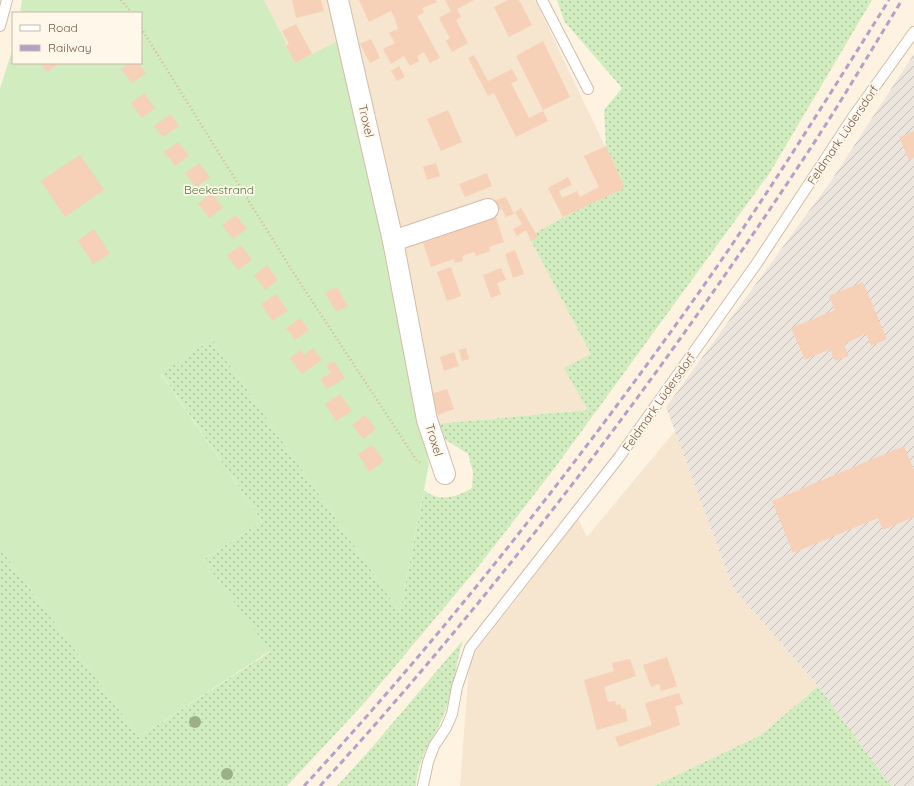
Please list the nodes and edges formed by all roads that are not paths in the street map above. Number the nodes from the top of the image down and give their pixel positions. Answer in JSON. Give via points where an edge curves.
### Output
{"nodes":[{"id":1,"x":7,"y":0,"type":"edge"},
{"id":2,"x":338,"y":0,"type":"edge"},
{"id":3,"x":542,"y":0,"type":"edge"},
{"id":4,"x":0,"y":26,"type":"edge"},
{"id":5,"x":914,"y":32,"type":"edge"},
{"id":6,"x":588,"y":89,"type":"dead end"},
{"id":7,"x":488,"y":209,"type":"dead end"},
{"id":8,"x":393,"y":241,"type":"junction"},
{"id":9,"x":445,"y":474,"type":"road end"},
{"id":10,"x":424,"y":782,"type":"edge"}],
"edges":[{"from":1,"to":4,"type":"lane"},
{"from":2,"to":8,"type":"street","name":"Troxel"},
{"from":3,"to":6,"type":"lane"},
{"from":5,"to":10,"type":"lane","name":"Feldmark Lüdersdorf","via":[[853,117],[757,263],[620,456],[470,648],[457,687],[452,714],[434,746]]},
{"from":7,"to":8,"type":"street"},
{"from":8,"to":9,"type":"street","name":"Troxel","via":[[427,420]]}]}
